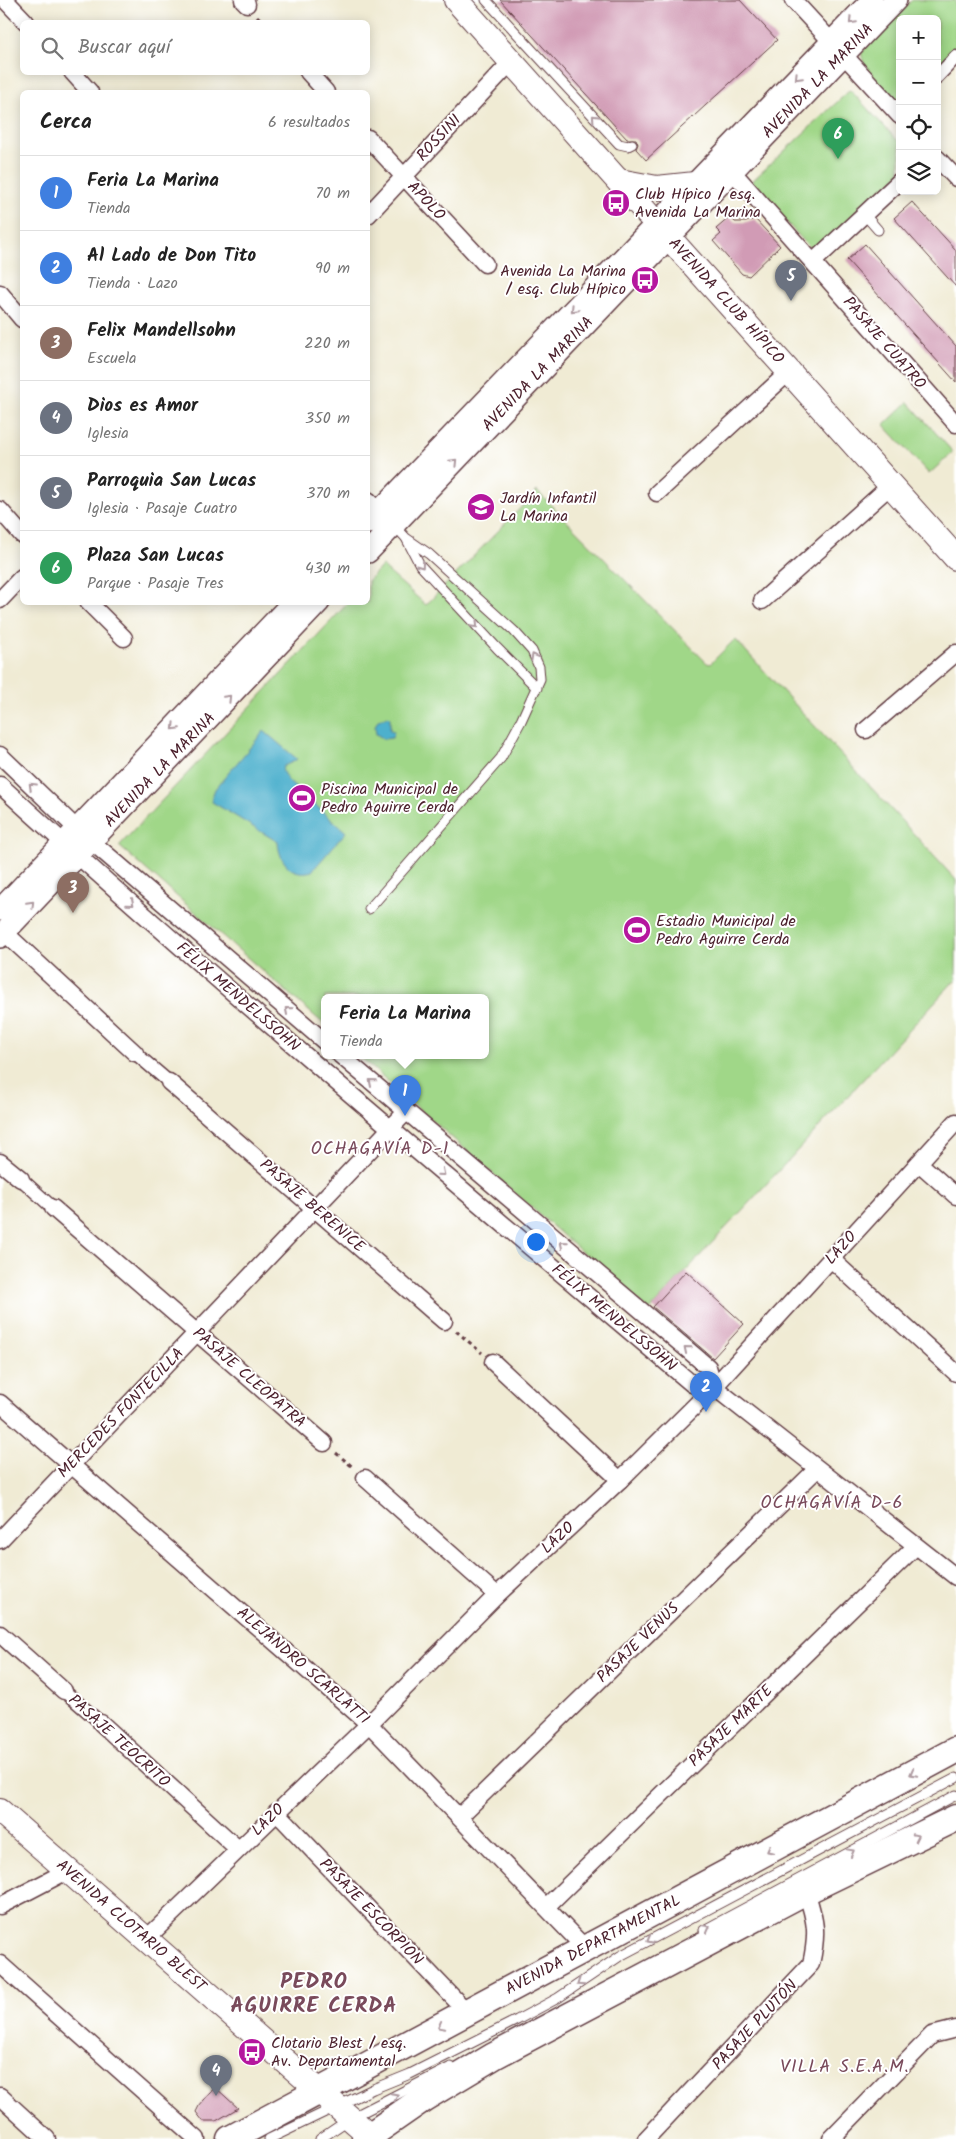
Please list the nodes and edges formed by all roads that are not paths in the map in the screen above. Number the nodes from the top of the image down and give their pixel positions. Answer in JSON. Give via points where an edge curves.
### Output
{"nodes":[{"id":1,"x":6,"y":0,"type":"edge"},
{"id":2,"x":456,"y":0,"type":"edge"},
{"id":3,"x":486,"y":0,"type":"edge"},
{"id":4,"x":793,"y":0,"type":"edge"},
{"id":5,"x":872,"y":0,"type":"edge"},
{"id":6,"x":896,"y":0,"type":"edge"},
{"id":7,"x":24,"y":20,"type":"edge"},
{"id":8,"x":837,"y":48,"type":"junction"},
{"id":9,"x":956,"y":57,"type":"edge"},
{"id":10,"x":511,"y":62,"type":"junction"},
{"id":11,"x":941,"y":73,"type":"edge"},
{"id":12,"x":75,"y":75,"type":"edge"},
{"id":13,"x":311,"y":75,"type":"edge"},
{"id":14,"x":88,"y":90,"type":"edge"},
{"id":15,"x":324,"y":90,"type":"edge"},
{"id":16,"x":896,"y":111,"type":"edge"},
{"id":17,"x":370,"y":140,"type":"edge"},
{"id":18,"x":632,"y":144,"type":"dead end"},
{"id":19,"x":941,"y":162,"type":"edge"},
{"id":20,"x":732,"y":171,"type":"junction"},
{"id":21,"x":403,"y":176,"type":"junction"},
{"id":22,"x":956,"y":178,"type":"edge"},
{"id":23,"x":619,"y":181,"type":"junction"},
{"id":24,"x":695,"y":184,"type":"junction"},
{"id":25,"x":896,"y":185,"type":"edge"},
{"id":26,"x":370,"y":213,"type":"edge"},
{"id":27,"x":864,"y":214,"type":"junction"},
{"id":28,"x":878,"y":230,"type":"dead end"},
{"id":29,"x":663,"y":231,"type":"junction"},
{"id":30,"x":813,"y":262,"type":"junction"},
{"id":31,"x":485,"y":264,"type":"dead end"},
{"id":32,"x":0,"y":293,"type":"edge"},
{"id":33,"x":20,"y":317,"type":"edge"},
{"id":34,"x":789,"y":372,"type":"junction"},
{"id":35,"x":956,"y":424,"type":"edge"},
{"id":36,"x":890,"y":485,"type":"junction"},
{"id":37,"x":657,"y":493,"type":"dead end"},
{"id":38,"x":0,"y":510,"type":"edge"},
{"id":39,"x":383,"y":520,"type":"edge"},
{"id":40,"x":20,"y":533,"type":"edge"},
{"id":41,"x":370,"y":548,"type":"edge"},
{"id":42,"x":956,"y":558,"type":"edge"},
{"id":43,"x":20,"y":579,"type":"edge"},
{"id":44,"x":0,"y":600,"type":"edge"},
{"id":45,"x":762,"y":601,"type":"dead end"},
{"id":46,"x":91,"y":605,"type":"edge"},
{"id":47,"x":290,"y":605,"type":"edge"},
{"id":48,"x":316,"y":605,"type":"edge"},
{"id":49,"x":277,"y":632,"type":"junction"},
{"id":50,"x":124,"y":638,"type":"dead end"},
{"id":51,"x":956,"y":653,"type":"edge"},
{"id":52,"x":537,"y":688,"type":"junction"},
{"id":53,"x":866,"y":730,"type":"dead end"},
{"id":54,"x":0,"y":755,"type":"edge"},
{"id":55,"x":0,"y":785,"type":"edge"},
{"id":56,"x":85,"y":835,"type":"junction"},
{"id":57,"x":70,"y":850,"type":"junction"},
{"id":58,"x":369,"y":909,"type":"dead end"},
{"id":59,"x":0,"y":910,"type":"edge"},
{"id":60,"x":2,"y":934,"type":"edge"},
{"id":61,"x":321,"y":1039,"type":"edge"},
{"id":62,"x":135,"y":1053,"type":"joint"},
{"id":63,"x":345,"y":1059,"type":"edge"},
{"id":64,"x":169,"y":1082,"type":"joint"},
{"id":65,"x":406,"y":1112,"type":"junction"},
{"id":66,"x":956,"y":1122,"type":"edge"},
{"id":67,"x":391,"y":1130,"type":"junction"},
{"id":68,"x":0,"y":1162,"type":"edge"},
{"id":69,"x":919,"y":1163,"type":"junction"},
{"id":70,"x":21,"y":1179,"type":"joint"},
{"id":71,"x":956,"y":1196,"type":"edge"},
{"id":72,"x":53,"y":1208,"type":"joint"},
{"id":73,"x":315,"y":1210,"type":"junction"},
{"id":74,"x":831,"y":1259,"type":"junction"},
{"id":75,"x":444,"y":1321,"type":"road end"},
{"id":76,"x":198,"y":1333,"type":"junction"},
{"id":77,"x":493,"y":1362,"type":"road end"},
{"id":78,"x":956,"y":1373,"type":"edge"},
{"id":79,"x":714,"y":1387,"type":"junction"},
{"id":80,"x":0,"y":1403,"type":"edge"},
{"id":81,"x":324,"y":1442,"type":"road end"},
{"id":82,"x":72,"y":1464,"type":"junction"},
{"id":83,"x":817,"y":1470,"type":"junction"},
{"id":84,"x":365,"y":1478,"type":"road end"},
{"id":85,"x":620,"y":1480,"type":"junction"},
{"id":86,"x":0,"y":1540,"type":"edge"},
{"id":87,"x":916,"y":1546,"type":"junction"},
{"id":88,"x":956,"y":1577,"type":"edge"},
{"id":89,"x":497,"y":1596,"type":"junction"},
{"id":90,"x":0,"y":1634,"type":"edge"},
{"id":91,"x":64,"y":1691,"type":"joint"},
{"id":92,"x":101,"y":1724,"type":"joint"},
{"id":93,"x":369,"y":1724,"type":"junction"},
{"id":94,"x":956,"y":1750,"type":"edge"},
{"id":95,"x":956,"y":1778,"type":"edge"},
{"id":96,"x":956,"y":1795,"type":"edge"},
{"id":97,"x":0,"y":1811,"type":"edge"},
{"id":98,"x":276,"y":1812,"type":"junction"},
{"id":99,"x":460,"y":1817,"type":"junction"},
{"id":100,"x":956,"y":1818,"type":"edge"},
{"id":101,"x":238,"y":1849,"type":"junction"},
{"id":102,"x":67,"y":1871,"type":"junction"},
{"id":103,"x":806,"y":1891,"type":"junction"},
{"id":104,"x":0,"y":1906,"type":"edge"},
{"id":105,"x":546,"y":1907,"type":"junction"},
{"id":106,"x":692,"y":1936,"type":"dead end"},
{"id":107,"x":146,"y":1939,"type":"junction"},
{"id":108,"x":586,"y":1949,"type":"junction"},
{"id":109,"x":0,"y":1964,"type":"edge"},
{"id":110,"x":467,"y":2012,"type":"junction"},
{"id":111,"x":955,"y":2029,"type":"edge"},
{"id":112,"x":464,"y":2061,"type":"dead end"},
{"id":113,"x":0,"y":2096,"type":"edge"},
{"id":114,"x":353,"y":2122,"type":"edge"},
{"id":115,"x":47,"y":2139,"type":"edge"},
{"id":116,"x":197,"y":2139,"type":"edge"},
{"id":117,"x":230,"y":2139,"type":"edge"},
{"id":118,"x":269,"y":2139,"type":"edge"},
{"id":119,"x":320,"y":2139,"type":"edge"},
{"id":120,"x":646,"y":2139,"type":"edge"},
{"id":121,"x":831,"y":2139,"type":"edge"}],
"edges":[{"from":1,"to":7,"type":"street"},
{"from":2,"to":10,"type":"main road","name":"AVENIDA CLUB HÍPICO"},
{"from":18,"to":3,"type":"lane","one_way":true,"via":[[620,144]]},
{"from":4,"to":8,"type":"street"},
{"from":5,"to":8,"type":"street","name":"AVENIDA LA MARINA","one_way":true},
{"from":6,"to":8,"type":"street","name":"AVENIDA LA MARINA"},
{"from":8,"to":16,"type":"street"},
{"from":8,"to":20,"type":"street","name":"AVENIDA LA MARINA"},
{"from":8,"to":24,"type":"street","name":"AVENIDA LA MARINA","one_way":true},
{"from":9,"to":11,"type":"street"},
{"from":10,"to":21,"type":"street","name":"ROSSINI"},
{"from":10,"to":23,"type":"main road","name":"AVENIDA CLUB HÍPICO"},
{"from":12,"to":14,"type":"street"},
{"from":13,"to":15,"type":"street"},
{"from":17,"to":21,"type":"street","name":"APOLO"},
{"from":19,"to":22,"type":"street"},
{"from":20,"to":29,"type":"street","name":"AVENIDA LA MARINA"},
{"from":20,"to":30,"type":"street","name":"PASAJE CUATRO"},
{"from":21,"to":26,"type":"street","name":"ROSSINI"},
{"from":21,"to":31,"type":"street","name":"APOLO"},
{"from":23,"to":24,"type":"main road","via":[[657,188]]},
{"from":23,"to":29,"type":"main road","name":"AVENIDA CLUB HÍPICO"},
{"from":24,"to":29,"type":"street","name":"AVENIDA LA MARINA"},
{"from":25,"to":27,"type":"street"},
{"from":27,"to":28,"type":"lane"},
{"from":27,"to":30,"type":"street"},
{"from":29,"to":34,"type":"main road","name":"AVENIDA CLUB HÍPICO"},
{"from":29,"to":39,"type":"street","name":"AVENIDA LA MARINA"},
{"from":30,"to":35,"type":"street","name":"PASAJE CUATRO"},
{"from":32,"to":33,"type":"street"},
{"from":34,"to":36,"type":"main road","name":"AVENIDA CLUB HÍPICO"},
{"from":34,"to":37,"type":"street"},
{"from":36,"to":42,"type":"main road","name":"AVENIDA CLUB HÍPICO"},
{"from":36,"to":45,"type":"street"},
{"from":38,"to":40,"type":"street"},
{"from":39,"to":41,"type":"street","name":"AVENIDA LA MARINA"},
{"from":39,"to":52,"type":"lane","one_way":true,"via":[[420,565]]},
{"from":52,"to":39,"type":"lane","one_way":true,"via":[[540,667],[532,651],[514,631],[429,554]]},
{"from":43,"to":44,"type":"street"},
{"from":46,"to":50,"type":"street"},
{"from":47,"to":49,"type":"street","name":"AVENIDA LA MARINA"},
{"from":48,"to":49,"type":"street","name":"AVENIDA LA MARINA"},
{"from":49,"to":56,"type":"street","name":"AVENIDA LA MARINA"},
{"from":51,"to":53,"type":"street"},
{"from":52,"to":58,"type":"lane","via":[[501,758]]},
{"from":56,"to":54,"type":"street","name":"FÉLIX MENDELSSOHN","one_way":true},
{"from":55,"to":57,"type":"street","name":"FÉLIX MENDELSSOHN"},
{"from":56,"to":57,"type":"street","name":"AVENIDA LA MARINA"},
{"from":61,"to":56,"type":"street","name":"FÉLIX MENDELSSOHN","one_way":true},
{"from":57,"to":59,"type":"street","name":"AVENIDA LA MARINA"},
{"from":60,"to":57,"type":"street","name":"AVENIDA LA MARINA","one_way":true},
{"from":57,"to":67,"type":"street","name":"FÉLIX MENDELSSOHN","one_way":true},
{"from":60,"to":62,"type":"street","name":"PASAJE BERENICE"},
{"from":62,"to":64,"type":"street","name":"PASAJE BERENICE"},
{"from":65,"to":63,"type":"street","name":"FÉLIX MENDELSSOHN","one_way":true},
{"from":64,"to":73,"type":"street","name":"PASAJE BERENICE"},
{"from":65,"to":67,"type":"street","name":"MERCEDES FONTECILLA"},
{"from":79,"to":65,"type":"street","name":"FÉLIX MENDELSSOHN","one_way":true,"via":[[708,1367]]},
{"from":66,"to":69,"type":"street","name":"LAZO"},
{"from":67,"to":73,"type":"street","name":"MERCEDES FONTECILLA"},
{"from":67,"to":79,"type":"street","name":"FÉLIX MENDELSSOHN","one_way":true,"via":[[692,1384]]},
{"from":68,"to":70,"type":"street","name":"PASAJE CLEOPATRA"},
{"from":69,"to":71,"type":"street"},
{"from":69,"to":74,"type":"street","name":"LAZO"},
{"from":70,"to":72,"type":"street","name":"PASAJE CLEOPATRA"},
{"from":72,"to":76,"type":"street","name":"PASAJE CLEOPATRA"},
{"from":73,"to":75,"type":"street","name":"PASAJE BERENICE"},
{"from":73,"to":76,"type":"street","name":"MERCEDES FONTECILLA"},
{"from":74,"to":78,"type":"street"},
{"from":74,"to":79,"type":"street","name":"LAZO"},
{"from":76,"to":81,"type":"street","name":"PASAJE CLEOPATRA"},
{"from":76,"to":82,"type":"street","name":"MERCEDES FONTECILLA"},
{"from":77,"to":85,"type":"street"},
{"from":79,"to":83,"type":"street","name":"FÉLIX MENDELSSOHN"},
{"from":79,"to":85,"type":"street","name":"LAZO"},
{"from":80,"to":82,"type":"street","name":"ALEJANDRO SCARLATTI"},
{"from":82,"to":86,"type":"street","name":"MERCEDES FONTECILLA"},
{"from":82,"to":93,"type":"street","name":"ALEJANDRO SCARLATTI"},
{"from":83,"to":87,"type":"street","name":"FÉLIX MENDELSSOHN"},
{"from":83,"to":99,"type":"street","name":"PASAJE VENUS"},
{"from":84,"to":89,"type":"street"},
{"from":85,"to":89,"type":"street","name":"LAZO"},
{"from":87,"to":88,"type":"street","name":"FÉLIX MENDELSSOHN"},
{"from":87,"to":105,"type":"street","name":"PASAJE MARTE"},
{"from":89,"to":93,"type":"street","name":"LAZO"},
{"from":90,"to":91,"type":"street","name":"PASAJE TEOCRITO"},
{"from":91,"to":92,"type":"street","name":"PASAJE TEOCRITO"},
{"from":92,"to":101,"type":"street","name":"PASAJE TEOCRITO"},
{"from":93,"to":98,"type":"street","name":"LAZO"},
{"from":93,"to":99,"type":"street","name":"ALEJANDRO SCARLATTI"},
{"from":94,"to":108,"type":"main road","name":"AVENIDA DEPARTAMENTAL","one_way":true},
{"from":95,"to":114,"type":"lane","one_way":true,"via":[[620,1956],[550,2002],[427,2066],[366,2093]]},
{"from":106,"to":96,"type":"lane","one_way":true},
{"from":97,"to":102,"type":"main road","name":"AVENIDA CLOTARIO BLEST"},
{"from":98,"to":101,"type":"street","name":"LAZO"},
{"from":98,"to":110,"type":"street","name":"PASAJE ESCORPION"},
{"from":99,"to":105,"type":"street","name":"ALEJANDRO SCARLATTI"},
{"from":103,"to":100,"type":"main road","name":"AVENIDA DEPARTAMENTAL","one_way":true},
{"from":101,"to":107,"type":"street","name":"LAZO"},
{"from":102,"to":104,"type":"street"},
{"from":102,"to":107,"type":"main road","name":"AVENIDA CLOTARIO BLEST"},
{"from":103,"to":114,"type":"main road","name":"AVENIDA DEPARTAMENTAL","via":[[460,2075]]},
{"from":103,"to":120,"type":"street","name":"PASAJE PLUTÓN","via":[[814,1915],[816,1938],[812,1964]]},
{"from":105,"to":108,"type":"street","name":"ALEJANDRO SCARLATTI"},
{"from":107,"to":114,"type":"main road","name":"AVENIDA CLOTARIO BLEST"},
{"from":108,"to":110,"type":"main road","name":"AVENIDA DEPARTAMENTAL"},
{"from":109,"to":116,"type":"street"},
{"from":110,"to":114,"type":"main road","name":"AVENIDA DEPARTAMENTAL","one_way":true},
{"from":111,"to":121,"type":"street","via":[[932,2035]]},
{"from":114,"to":112,"type":"lane","one_way":true},
{"from":113,"to":115,"type":"street"},
{"from":114,"to":117,"type":"main road","name":"AVENIDA DEPARTAMENTAL"},
{"from":114,"to":118,"type":"lane"},
{"from":114,"to":119,"type":"lane"}]}
